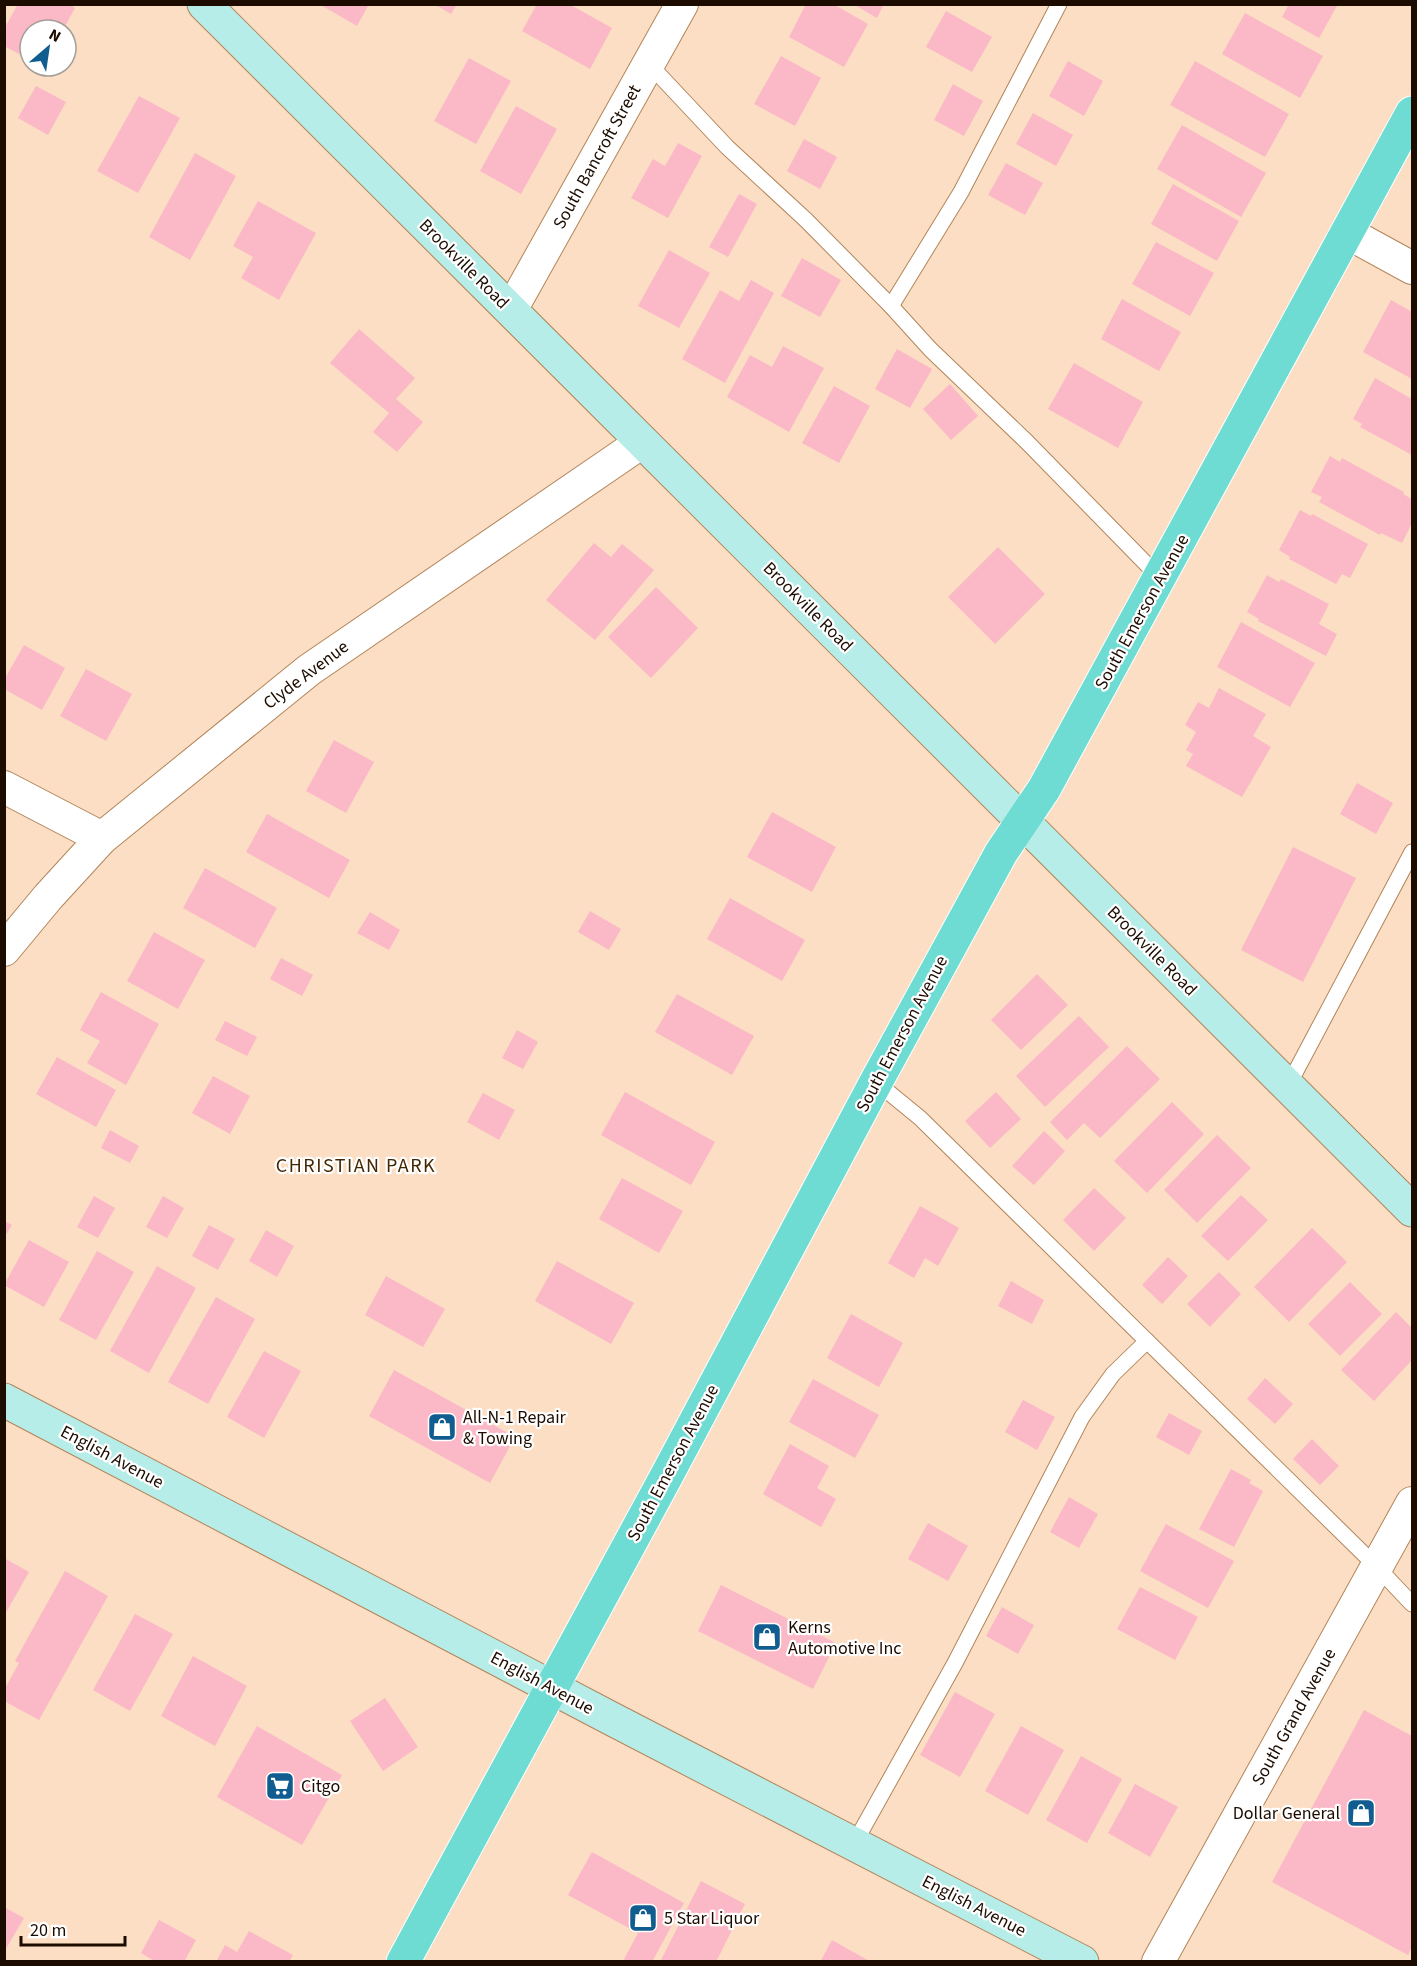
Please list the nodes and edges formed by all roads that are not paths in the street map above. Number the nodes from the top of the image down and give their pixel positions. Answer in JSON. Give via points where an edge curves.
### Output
{"nodes":[{"id":1,"x":204,"y":4,"type":"edge"},
{"id":2,"x":682,"y":4,"type":"edge"},
{"id":3,"x":1059,"y":4,"type":"edge"},
{"id":4,"x":649,"y":64,"type":"junction"},
{"id":5,"x":1413,"y":113,"type":"edge"},
{"id":6,"x":1348,"y":233,"type":"junction"},
{"id":7,"x":1413,"y":268,"type":"edge"},
{"id":8,"x":891,"y":306,"type":"junction"},
{"id":9,"x":511,"y":310,"type":"junction"},
{"id":10,"x":642,"y":442,"type":"junction"},
{"id":11,"x":1160,"y":578,"type":"junction"},
{"id":12,"x":4,"y":787,"type":"edge"},
{"id":13,"x":1022,"y":821,"type":"junction"},
{"id":14,"x":102,"y":838,"type":"junction"},
{"id":15,"x":1413,"y":852,"type":"edge"},
{"id":16,"x":4,"y":950,"type":"edge"},
{"id":17,"x":876,"y":1083,"type":"junction"},
{"id":18,"x":1288,"y":1086,"type":"junction"},
{"id":19,"x":1413,"y":1210,"type":"edge"},
{"id":20,"x":1147,"y":1341,"type":"junction"},
{"id":21,"x":4,"y":1400,"type":"edge"},
{"id":22,"x":1413,"y":1503,"type":"edge"},
{"id":23,"x":1377,"y":1567,"type":"junction"},
{"id":24,"x":1413,"y":1604,"type":"edge"},
{"id":25,"x":551,"y":1687,"type":"junction"},
{"id":26,"x":854,"y":1844,"type":"junction"},
{"id":27,"x":403,"y":1962,"type":"edge"},
{"id":28,"x":1082,"y":1962,"type":"edge"},
{"id":29,"x":1158,"y":1962,"type":"edge"}],
"edges":[{"from":1,"to":9,"type":"street","name":"Brookville Road"},
{"from":2,"to":4,"type":"street","name":"South Bancroft Street"},
{"from":3,"to":8,"type":"lane","via":[[961,192]]},
{"from":4,"to":8,"type":"lane","via":[[727,147]]},
{"from":4,"to":9,"type":"street","name":"South Bancroft Street"},
{"from":5,"to":6,"type":"main road","name":"South Emerson Avenue"},
{"from":6,"to":7,"type":"street"},
{"from":6,"to":11,"type":"main road","name":"South Emerson Avenue"},
{"from":8,"to":11,"type":"lane"},
{"from":9,"to":10,"type":"street","name":"Brookville Road"},
{"from":10,"to":13,"type":"street","name":"Brookville Road"},
{"from":10,"to":14,"type":"street","name":"Clyde Avenue","via":[[309,670]]},
{"from":11,"to":13,"type":"main road","name":"South Emerson Avenue","via":[[1044,789]]},
{"from":12,"to":14,"type":"street"},
{"from":13,"to":17,"type":"main road","name":"South Emerson Avenue"},
{"from":13,"to":18,"type":"street","name":"Brookville Road"},
{"from":14,"to":16,"type":"street","name":"Clyde Avenue"},
{"from":15,"to":18,"type":"lane"},
{"from":17,"to":20,"type":"lane","via":[[920,1118]]},
{"from":17,"to":25,"type":"main road","name":"South Emerson Avenue"},
{"from":18,"to":19,"type":"street","name":"Brookville Road"},
{"from":20,"to":23,"type":"lane"},
{"from":20,"to":26,"type":"lane","via":[[1113,1374],[1083,1417],[955,1663]]},
{"from":21,"to":25,"type":"street","name":"English Avenue"},
{"from":22,"to":23,"type":"street","name":"South Grand Avenue"},
{"from":23,"to":24,"type":"lane"},
{"from":23,"to":29,"type":"street","name":"South Grand Avenue"},
{"from":25,"to":26,"type":"street","name":"English Avenue"},
{"from":25,"to":27,"type":"main road","name":"South Emerson Avenue"},
{"from":26,"to":28,"type":"street","name":"English Avenue"}]}
